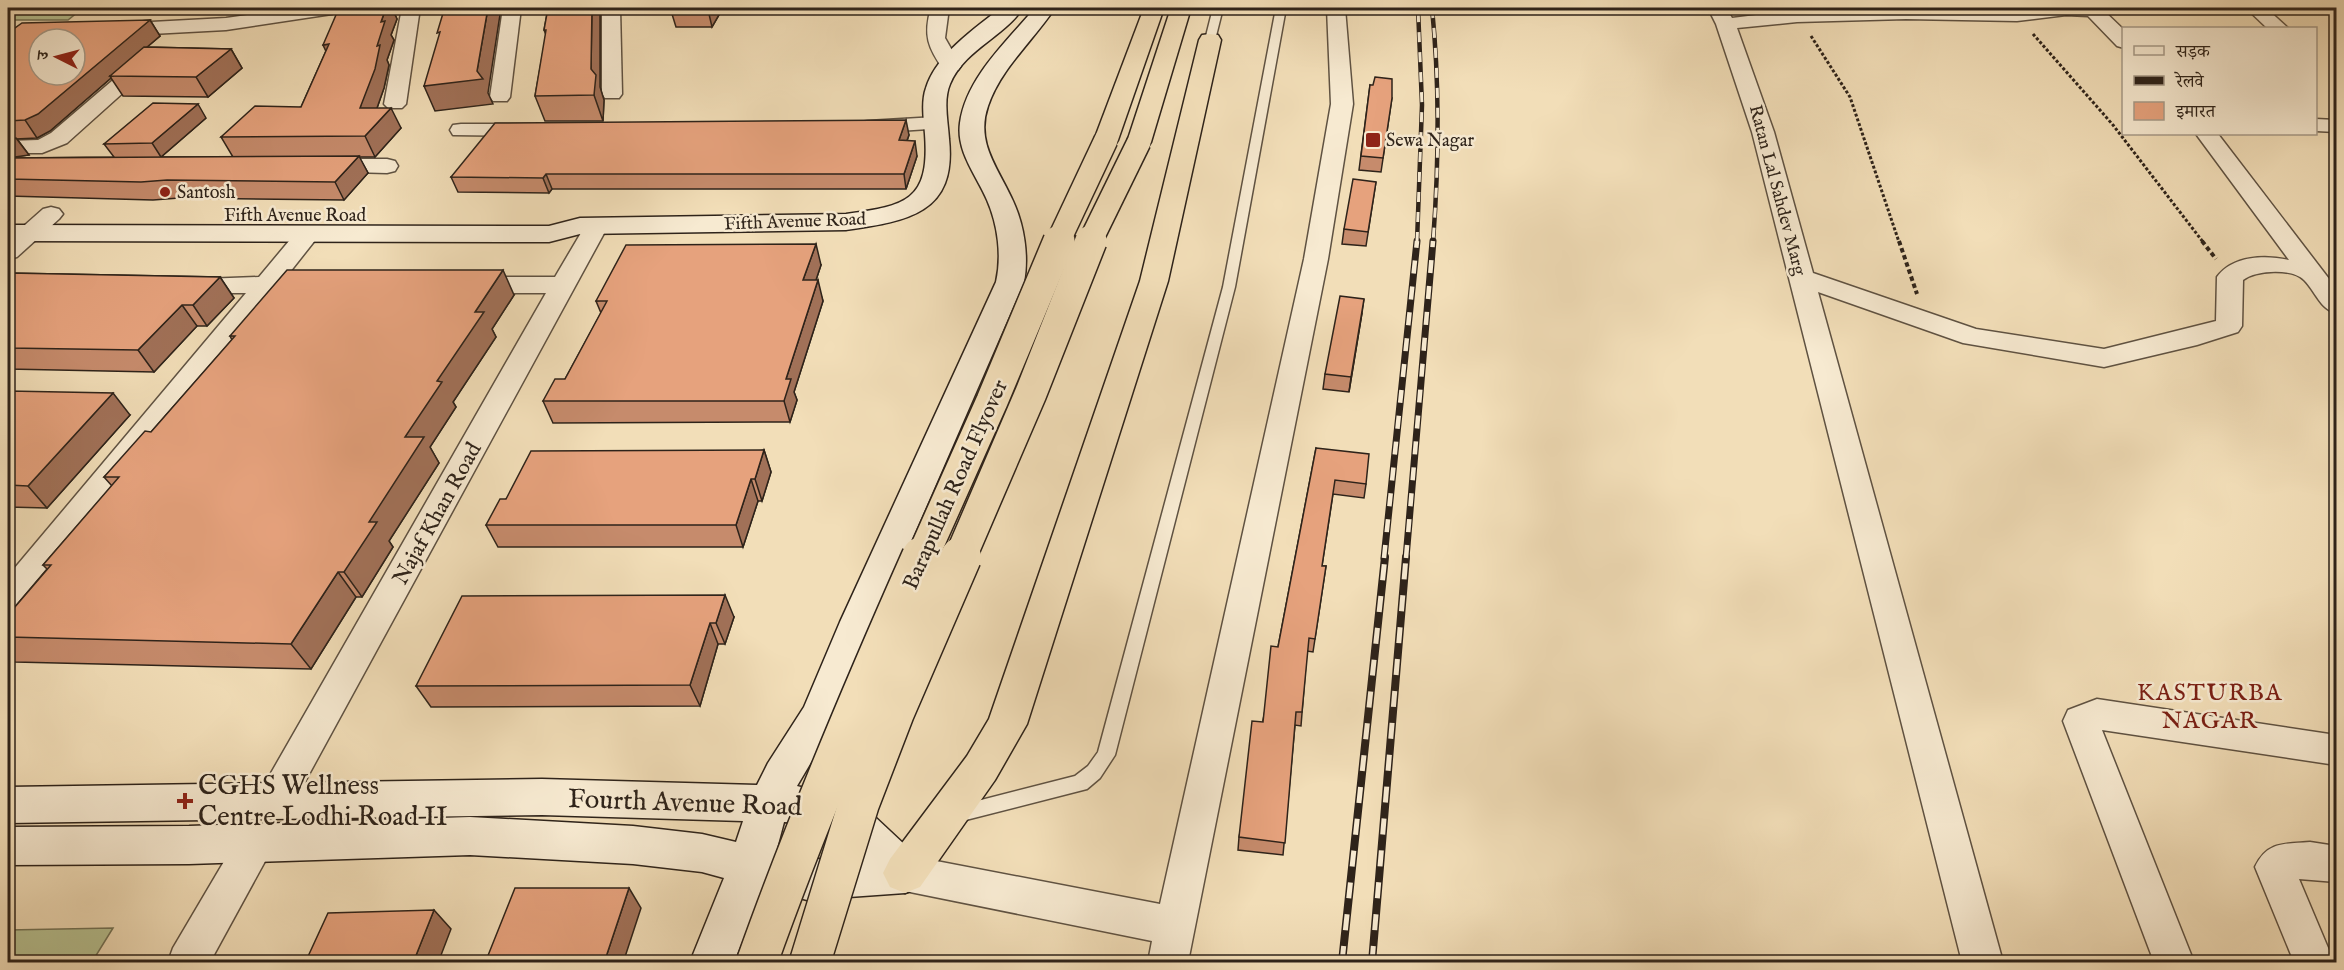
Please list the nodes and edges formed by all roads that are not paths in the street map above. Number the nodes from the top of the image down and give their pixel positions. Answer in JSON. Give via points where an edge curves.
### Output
{"nodes":[{"id":1,"x":332,"y":8,"type":"edge"},
{"id":2,"x":411,"y":8,"type":"edge"},
{"id":3,"x":512,"y":8,"type":"edge"},
{"id":4,"x":611,"y":8,"type":"edge"},
{"id":5,"x":940,"y":8,"type":"edge"},
{"id":6,"x":1013,"y":8,"type":"edge"},
{"id":7,"x":1045,"y":8,"type":"edge"},
{"id":8,"x":1154,"y":8,"type":"edge"},
{"id":9,"x":1181,"y":8,"type":"edge"},
{"id":10,"x":1218,"y":8,"type":"edge"},
{"id":11,"x":1281,"y":8,"type":"edge"},
{"id":12,"x":1336,"y":8,"type":"edge"},
{"id":13,"x":2255,"y":8,"type":"edge"},
{"id":14,"x":2092,"y":9,"type":"edge"},
{"id":15,"x":1721,"y":16,"type":"edge"},
{"id":16,"x":185,"y":27,"type":"junction"},
{"id":17,"x":2277,"y":27,"type":"edge"},
{"id":18,"x":93,"y":30,"type":"edge"},
{"id":19,"x":2122,"y":40,"type":"edge"},
{"id":20,"x":1208,"y":50,"type":"junction"},
{"id":21,"x":1166,"y":57,"type":"junction"},
{"id":22,"x":951,"y":66,"type":"junction"},
{"id":23,"x":612,"y":94,"type":"dead end"},
{"id":24,"x":500,"y":97,"type":"dead end"},
{"id":25,"x":1153,"y":98,"type":"junction"},
{"id":26,"x":1196,"y":102,"type":"junction"},
{"id":27,"x":395,"y":104,"type":"dead end"},
{"id":28,"x":936,"y":123,"type":"junction"},
{"id":29,"x":2317,"y":125,"type":"edge"},
{"id":30,"x":2337,"y":126,"type":"edge"},
{"id":31,"x":843,"y":127,"type":"edge"},
{"id":32,"x":461,"y":130,"type":"dead end"},
{"id":33,"x":544,"y":130,"type":"edge"},
{"id":34,"x":2208,"y":135,"type":"edge"},
{"id":35,"x":1123,"y":141,"type":"junction"},
{"id":36,"x":8,"y":147,"type":"edge"},
{"id":37,"x":304,"y":166,"type":"edge"},
{"id":38,"x":387,"y":166,"type":"dead end"},
{"id":39,"x":8,"y":167,"type":"edge"},
{"id":40,"x":43,"y":167,"type":"edge"},
{"id":41,"x":8,"y":214,"type":"edge"},
{"id":42,"x":51,"y":214,"type":"junction"},
{"id":43,"x":588,"y":226,"type":"junction"},
{"id":44,"x":18,"y":233,"type":"edge"},
{"id":45,"x":309,"y":234,"type":"junction"},
{"id":46,"x":8,"y":252,"type":"edge"},
{"id":47,"x":2312,"y":273,"type":"junction"},
{"id":48,"x":1802,"y":278,"type":"junction"},
{"id":49,"x":163,"y":285,"type":"edge"},
{"id":50,"x":266,"y":285,"type":"junction"},
{"id":51,"x":341,"y":285,"type":"edge"},
{"id":52,"x":445,"y":285,"type":"edge"},
{"id":53,"x":564,"y":285,"type":"junction"},
{"id":54,"x":2337,"y":305,"type":"edge"},
{"id":55,"x":8,"y":598,"type":"edge"},
{"id":56,"x":820,"y":716,"type":"junction"},
{"id":57,"x":2337,"y":750,"type":"edge"},
{"id":58,"x":276,"y":799,"type":"junction"},
{"id":59,"x":769,"y":803,"type":"junction"},
{"id":60,"x":8,"y":805,"type":"edge"},
{"id":61,"x":823,"y":810,"type":"junction"},
{"id":62,"x":943,"y":818,"type":"junction"},
{"id":63,"x":256,"y":843,"type":"junction"},
{"id":64,"x":8,"y":846,"type":"edge"},
{"id":65,"x":2337,"y":864,"type":"edge"},
{"id":66,"x":750,"y":867,"type":"junction"},
{"id":67,"x":905,"y":873,"type":"junction"},
{"id":68,"x":807,"y":880,"type":"junction"},
{"id":69,"x":1172,"y":944,"type":"edge"},
{"id":70,"x":188,"y":963,"type":"edge"},
{"id":71,"x":712,"y":963,"type":"edge"},
{"id":72,"x":757,"y":963,"type":"edge"},
{"id":73,"x":774,"y":963,"type":"edge"},
{"id":74,"x":810,"y":963,"type":"edge"},
{"id":75,"x":1983,"y":963,"type":"edge"},
{"id":76,"x":2174,"y":963,"type":"edge"},
{"id":77,"x":2314,"y":963,"type":"edge"}],
"edges":[{"from":1,"to":16,"type":"street","via":[[259,21]]},
{"from":2,"to":27,"type":"street"},
{"from":3,"to":24,"type":"street"},
{"from":4,"to":23,"type":"street"},
{"from":5,"to":22,"type":"street","via":[[935,40]]},
{"from":6,"to":22,"type":"street","name":"Fifth Avenue Road"},
{"from":7,"to":56,"type":"street","via":[[986,85],[971,125],[984,173],[1005,213],[1012,264],[1010,282]]},
{"from":8,"to":35,"type":"highway","name":"Barapullah Road Flyover"},
{"from":9,"to":21,"type":"highway","name":"Barapullah Road Flyover"},
{"from":10,"to":20,"type":"lane"},
{"from":11,"to":62,"type":"lane","via":[[1229,287],[1106,755],[1080,783]]},
{"from":12,"to":69,"type":"street","via":[[1342,104],[1318,248]]},
{"from":13,"to":17,"type":"street"},
{"from":14,"to":15,"type":"street","via":[[2017,15]]},
{"from":14,"to":19,"type":"street"},
{"from":15,"to":48,"type":"street","name":"Ratan Lal Sahdev Marg","via":[[1763,132]]},
{"from":16,"to":18,"type":"street"},
{"from":16,"to":36,"type":"street","via":[[59,138],[42,146]]},
{"from":20,"to":21,"type":"highway"},
{"from":20,"to":26,"type":"highway"},
{"from":21,"to":25,"type":"highway","name":"Barapullah Road Flyover"},
{"from":22,"to":28,"type":"street","name":"Fifth Avenue Road","via":[[934,101]]},
{"from":25,"to":26,"type":"highway"},
{"from":25,"to":35,"type":"highway","name":"Barapullah Road Flyover"},
{"from":26,"to":62,"type":"highway","via":[[1154,281],[1006,724],[981,768]]},
{"from":28,"to":31,"type":"street"},
{"from":28,"to":43,"type":"street","name":"Fifth Avenue Road","via":[[937,173],[924,199],[904,211],[846,222]]},
{"from":29,"to":30,"type":"street"},
{"from":32,"to":33,"type":"street"},
{"from":34,"to":47,"type":"street"},
{"from":35,"to":72,"type":"highway","name":"Barapullah Road Flyover","bridge":true,"via":[[1064,228],[992,401],[858,701],[800,841]]},
{"from":35,"to":74,"type":"highway","name":"Barapullah Road Flyover","bridge":true,"via":[[1031,393],[859,803]]},
{"from":37,"to":38,"type":"street"},
{"from":39,"to":40,"type":"street"},
{"from":41,"to":42,"type":"street","name":"Fifth Avenue Road"},
{"from":42,"to":43,"type":"street","name":"Fifth Avenue Road","via":[[554,217]]},
{"from":42,"to":44,"type":"street"},
{"from":43,"to":45,"type":"street","name":"Fifth Avenue Road","via":[[549,234]]},
{"from":43,"to":53,"type":"street","name":"Najaf Khan Road"},
{"from":44,"to":45,"type":"street","name":"Fifth Avenue Road"},
{"from":44,"to":46,"type":"street"},
{"from":45,"to":50,"type":"street"},
{"from":47,"to":48,"type":"street","via":[[2278,264],[2244,266],[2230,277],[2229,326],[2104,358],[1972,337]]},
{"from":47,"to":54,"type":"street"},
{"from":48,"to":75,"type":"street","name":"Ratan Lal Sahdev Marg"},
{"from":49,"to":50,"type":"street"},
{"from":50,"to":51,"type":"street"},
{"from":50,"to":55,"type":"street"},
{"from":52,"to":53,"type":"street"},
{"from":53,"to":58,"type":"street","name":"Najaf Khan Road"},
{"from":56,"to":59,"type":"street"},
{"from":56,"to":61,"type":"street","via":[[825,760]]},
{"from":57,"to":76,"type":"street","via":[[2097,714],[2081,721]]},
{"from":58,"to":59,"type":"street","name":"Fourth Avenue Road","via":[[542,797]]},
{"from":58,"to":60,"type":"street","name":"Fourth Avenue Road"},
{"from":59,"to":61,"type":"street","name":"Fourth Avenue Road","via":[[801,804]]},
{"from":59,"to":66,"type":"street"},
{"from":61,"to":67,"type":"street","name":"Fourth Avenue Road","via":[[844,815]]},
{"from":61,"to":68,"type":"street"},
{"from":62,"to":67,"type":"highway"},
{"from":63,"to":64,"type":"street","name":"Fourth Avenue Road"},
{"from":63,"to":66,"type":"street","name":"Fourth Avenue Road","via":[[470,836],[633,845],[702,853]]},
{"from":63,"to":70,"type":"street"},
{"from":65,"to":77,"type":"street","via":[[2310,860],[2281,862],[2275,867]]},
{"from":66,"to":68,"type":"street","name":"Fourth Avenue Road"},
{"from":66,"to":71,"type":"street"},
{"from":67,"to":68,"type":"street","name":"Fourth Avenue Road"},
{"from":67,"to":69,"type":"street"},
{"from":68,"to":73,"type":"street"}]}
